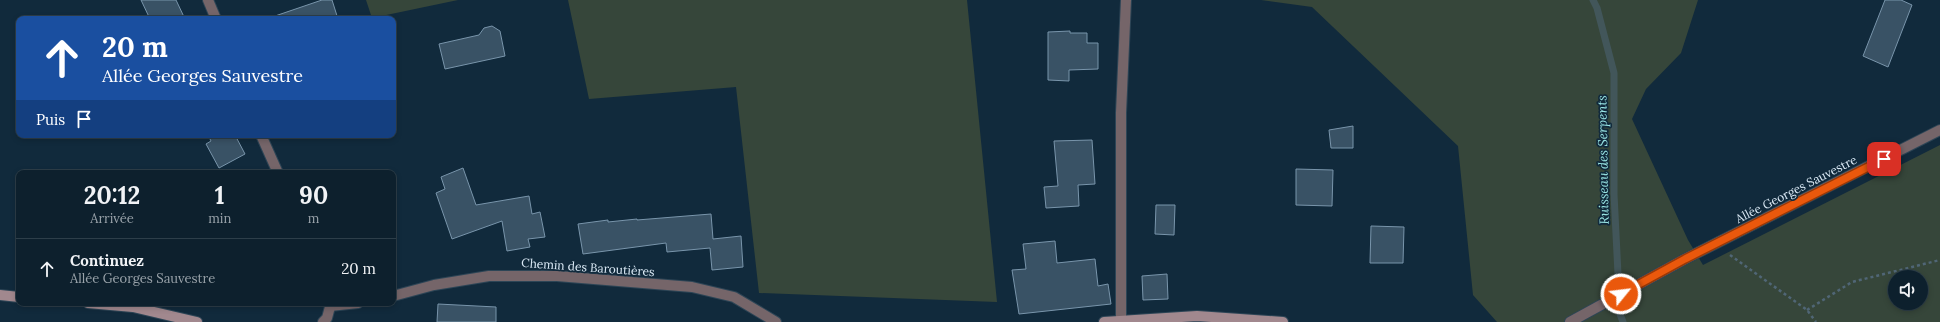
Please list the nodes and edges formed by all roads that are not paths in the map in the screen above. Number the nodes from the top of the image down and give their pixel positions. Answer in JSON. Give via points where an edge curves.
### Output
{"nodes":[{"id":1,"x":208,"y":0,"type":"edge"},
{"id":2,"x":1126,"y":0,"type":"edge"},
{"id":3,"x":215,"y":16,"type":"edge"},
{"id":4,"x":1940,"y":130,"type":"edge"},
{"id":5,"x":262,"y":138,"type":"edge"},
{"id":6,"x":277,"y":170,"type":"edge"},
{"id":7,"x":0,"y":295,"type":"edge"},
{"id":8,"x":396,"y":295,"type":"edge"},
{"id":9,"x":16,"y":297,"type":"edge"},
{"id":10,"x":122,"y":306,"type":"edge"},
{"id":11,"x":330,"y":306,"type":"edge"},
{"id":12,"x":1121,"y":320,"type":"junction"},
{"id":13,"x":197,"y":322,"type":"edge"},
{"id":14,"x":323,"y":322,"type":"edge"},
{"id":15,"x":776,"y":322,"type":"edge"},
{"id":16,"x":1104,"y":322,"type":"edge"},
{"id":17,"x":1283,"y":322,"type":"edge"},
{"id":18,"x":1570,"y":322,"type":"edge"}],
"edges":[{"from":1,"to":3,"type":"street"},
{"from":2,"to":12,"type":"street","via":[[1122,113]]},
{"from":4,"to":18,"type":"street","name":"Allée Georges Sauvestre","via":[[1685,259]]},
{"from":5,"to":6,"type":"street"},
{"from":7,"to":9,"type":"main road"},
{"from":8,"to":15,"type":"street","name":"Chemin des Baroutières","via":[[434,285],[489,276],[551,276],[692,287],[734,297]]},
{"from":10,"to":13,"type":"main road"},
{"from":11,"to":14,"type":"street"},
{"from":12,"to":16,"type":"main road"},
{"from":12,"to":17,"type":"main road","via":[[1197,316]]}]}
